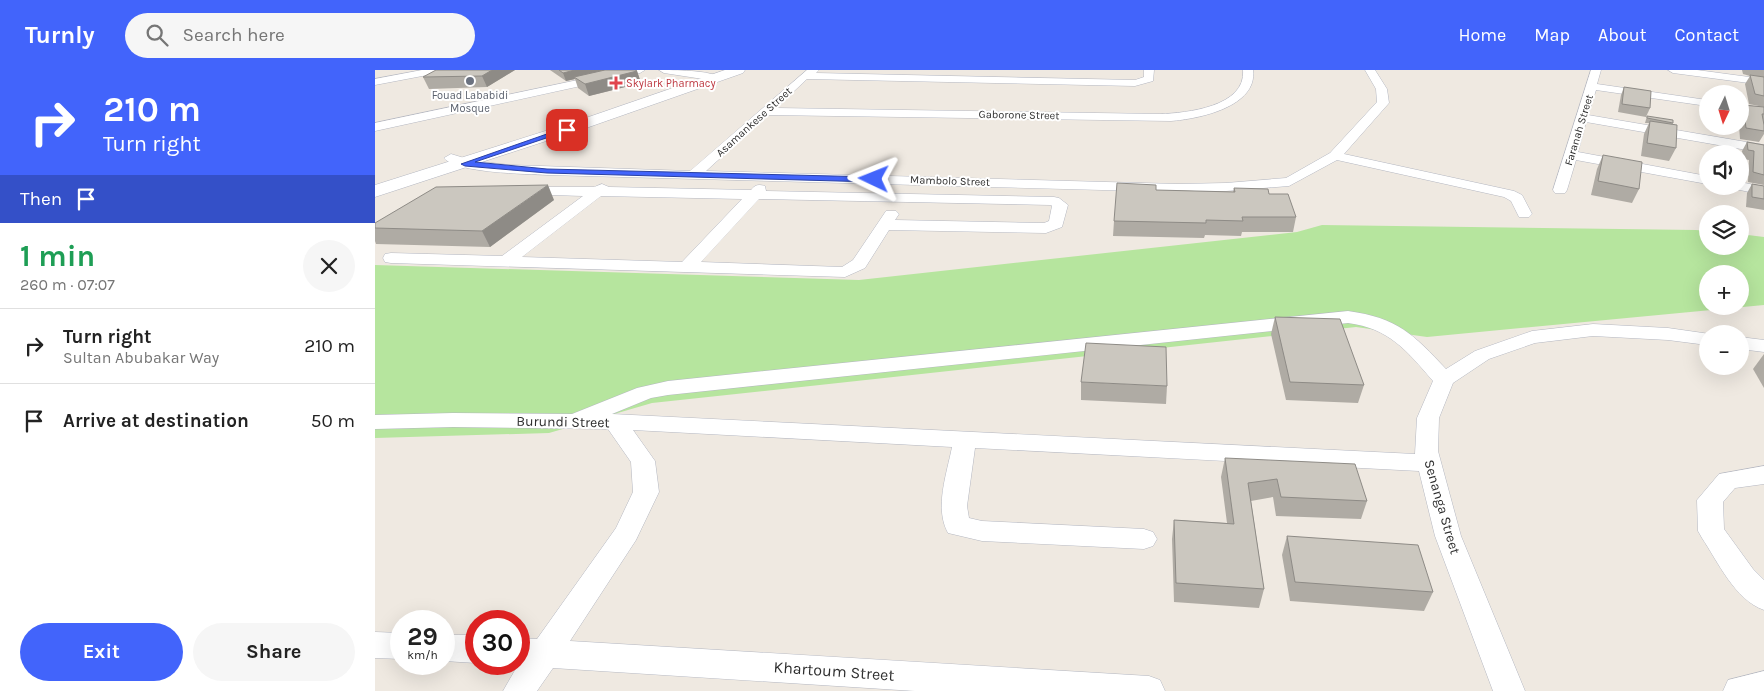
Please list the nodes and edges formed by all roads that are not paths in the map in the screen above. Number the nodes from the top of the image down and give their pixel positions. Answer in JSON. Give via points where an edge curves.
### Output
{"nodes":[{"id":1,"x":438,"y":70,"type":"edge"},
{"id":2,"x":640,"y":70,"type":"edge"},
{"id":3,"x":664,"y":70,"type":"edge"},
{"id":4,"x":738,"y":70,"type":"edge"},
{"id":5,"x":1149,"y":70,"type":"edge"},
{"id":6,"x":1248,"y":70,"type":"edge"},
{"id":7,"x":1370,"y":70,"type":"edge"},
{"id":8,"x":1597,"y":70,"type":"edge"},
{"id":9,"x":1673,"y":70,"type":"edge"},
{"id":10,"x":809,"y":73,"type":"edge"},
{"id":11,"x":715,"y":74,"type":"edge"},
{"id":12,"x":699,"y":76,"type":"junction"},
{"id":13,"x":375,"y":82,"type":"edge"},
{"id":14,"x":1764,"y":82,"type":"edge"},
{"id":15,"x":1592,"y":86,"type":"junction"},
{"id":16,"x":1699,"y":102,"type":"edge"},
{"id":17,"x":766,"y":111,"type":"junction"},
{"id":18,"x":1582,"y":118,"type":"junction"},
{"id":19,"x":375,"y":127,"type":"edge"},
{"id":20,"x":1764,"y":148,"type":"edge"},
{"id":21,"x":1571,"y":155,"type":"junction"},
{"id":22,"x":1335,"y":156,"type":"junction"},
{"id":23,"x":458,"y":161,"type":"junction"},
{"id":24,"x":620,"y":173,"type":"junction"},
{"id":25,"x":695,"y":174,"type":"junction"},
{"id":26,"x":772,"y":176,"type":"junction"},
{"id":27,"x":1699,"y":179,"type":"edge"},
{"id":28,"x":375,"y":181,"type":"edge"},
{"id":29,"x":1749,"y":188,"type":"edge"},
{"id":30,"x":505,"y":190,"type":"edge"},
{"id":31,"x":1561,"y":190,"type":"dead end"},
{"id":32,"x":1764,"y":190,"type":"edge"},
{"id":33,"x":375,"y":191,"type":"edge"},
{"id":34,"x":598,"y":191,"type":"junction"},
{"id":35,"x":755,"y":194,"type":"junction"},
{"id":36,"x":901,"y":197,"type":"junction"},
{"id":37,"x":1524,"y":214,"type":"dead end"},
{"id":38,"x":883,"y":225,"type":"junction"},
{"id":39,"x":391,"y":258,"type":"dead end"},
{"id":40,"x":505,"y":262,"type":"junction"},
{"id":41,"x":687,"y":267,"type":"junction"},
{"id":42,"x":1699,"y":338,"type":"edge"},
{"id":43,"x":1749,"y":344,"type":"edge"},
{"id":44,"x":1764,"y":346,"type":"edge"},
{"id":45,"x":1445,"y":380,"type":"junction"},
{"id":46,"x":578,"y":420,"type":"junction"},
{"id":47,"x":375,"y":422,"type":"edge"},
{"id":48,"x":615,"y":422,"type":"junction"},
{"id":49,"x":965,"y":440,"type":"junction"},
{"id":50,"x":1429,"y":463,"type":"junction"},
{"id":51,"x":1764,"y":474,"type":"edge"},
{"id":52,"x":1144,"y":539,"type":"dead end"},
{"id":53,"x":1764,"y":598,"type":"edge"},
{"id":54,"x":375,"y":644,"type":"edge"},
{"id":55,"x":390,"y":645,"type":"edge"},
{"id":56,"x":532,"y":652,"type":"edge"},
{"id":57,"x":1764,"y":686,"type":"edge"},
{"id":58,"x":519,"y":691,"type":"edge"},
{"id":59,"x":1149,"y":691,"type":"edge"},
{"id":60,"x":1509,"y":691,"type":"edge"},
{"id":61,"x":1739,"y":691,"type":"edge"}],
"edges":[{"from":1,"to":13,"type":"street"},
{"from":2,"to":19,"type":"street"},
{"from":3,"to":12,"type":"street"},
{"from":4,"to":11,"type":"main road"},
{"from":5,"to":10,"type":"street","via":[[1149,79],[1135,83]]},
{"from":6,"to":17,"type":"street","name":"Gaborone Street","via":[[1249,84],[1238,94],[1206,112],[1185,116]]},
{"from":7,"to":22,"type":"street","name":"Mambolo Street","via":[[1385,94],[1383,103]]},
{"from":8,"to":15,"type":"street","name":"Faranah Street"},
{"from":9,"to":14,"type":"street"},
{"from":10,"to":17,"type":"street","name":"Asamankese Street"},
{"from":11,"to":12,"type":"main road"},
{"from":11,"to":23,"type":"main road"},
{"from":12,"to":23,"type":"main road"},
{"from":15,"to":16,"type":"street"},
{"from":15,"to":18,"type":"street","name":"Faranah Street"},
{"from":17,"to":25,"type":"street","name":"Asamankese Street"},
{"from":18,"to":20,"type":"street"},
{"from":18,"to":21,"type":"street","name":"Faranah Street"},
{"from":21,"to":27,"type":"street"},
{"from":21,"to":31,"type":"street","name":"Faranah Street"},
{"from":22,"to":26,"type":"street","name":"Mambolo Street","via":[[1289,182],[1226,188]]},
{"from":22,"to":37,"type":"street","via":[[1509,194],[1517,198]]},
{"from":23,"to":24,"type":"street","name":"Mambolo Street","via":[[504,168]]},
{"from":23,"to":28,"type":"main road"},
{"from":23,"to":33,"type":"main road"},
{"from":24,"to":25,"type":"street","name":"Mambolo Street"},
{"from":24,"to":34,"type":"street"},
{"from":25,"to":26,"type":"street","name":"Mambolo Street"},
{"from":26,"to":35,"type":"street"},
{"from":29,"to":32,"type":"street"},
{"from":30,"to":34,"type":"street"},
{"from":34,"to":35,"type":"street"},
{"from":34,"to":40,"type":"street"},
{"from":35,"to":36,"type":"street"},
{"from":35,"to":41,"type":"street"},
{"from":36,"to":38,"type":"street"},
{"from":36,"to":38,"type":"street","via":[[1054,200],[1060,205],[1056,224],[1046,228]]},
{"from":38,"to":41,"type":"street","via":[[859,264],[845,272]]},
{"from":39,"to":40,"type":"street"},
{"from":40,"to":41,"type":"street"},
{"from":42,"to":45,"type":"street","via":[[1593,330],[1532,337],[1483,356]]},
{"from":43,"to":44,"type":"street"},
{"from":45,"to":46,"type":"street","via":[[1392,328],[1365,318],[1349,317],[668,388],[645,393]]},
{"from":45,"to":50,"type":"street","name":"Senanga Street","via":[[1428,418],[1426,451]]},
{"from":46,"to":47,"type":"street","name":"Burundi Street"},
{"from":46,"to":48,"type":"street","name":"Burundi Street"},
{"from":48,"to":49,"type":"street"},
{"from":48,"to":56,"type":"street","name":"Burundi Street","via":[[643,461],[646,492],[627,533]]},
{"from":49,"to":50,"type":"street"},
{"from":49,"to":52,"type":"street","via":[[954,506],[957,526],[983,532]]},
{"from":50,"to":60,"type":"street","name":"Senanga Street","via":[[1448,536]]},
{"from":51,"to":53,"type":"street","via":[[1728,480],[1710,500],[1711,531],[1743,577]]},
{"from":54,"to":55,"type":"street"},
{"from":56,"to":58,"type":"street","name":"Burundi Street"},
{"from":56,"to":59,"type":"street","name":"Khartoum Street"},
{"from":57,"to":61,"type":"street"}]}
